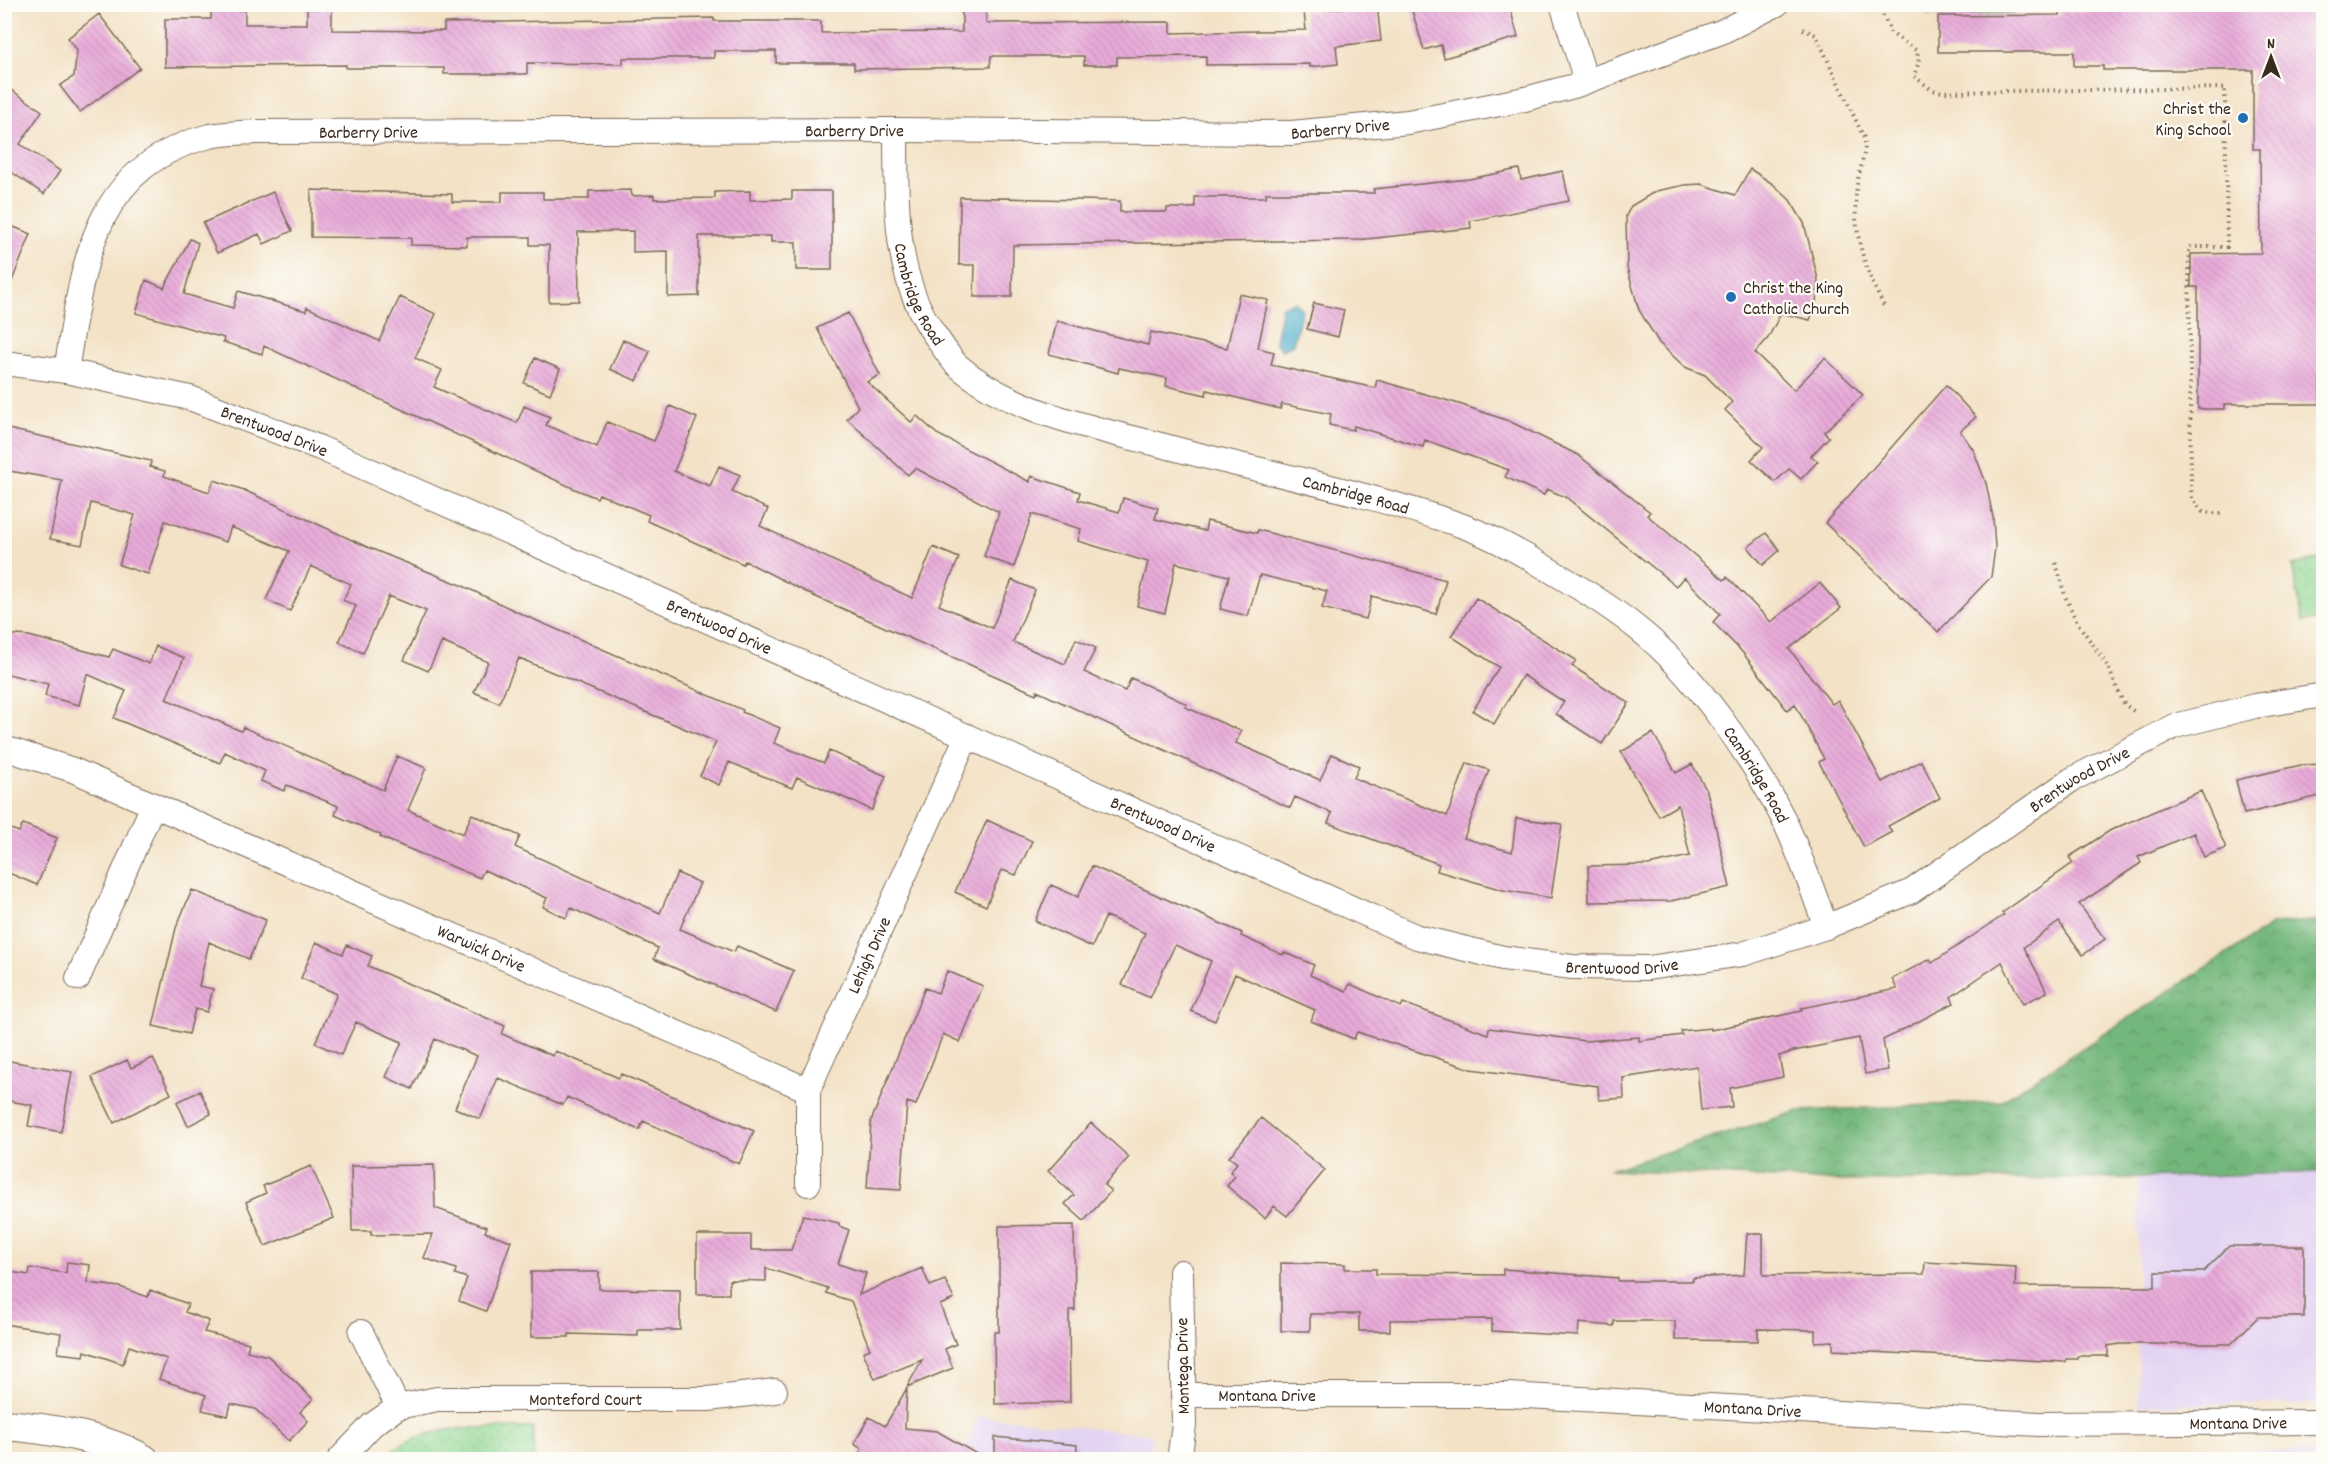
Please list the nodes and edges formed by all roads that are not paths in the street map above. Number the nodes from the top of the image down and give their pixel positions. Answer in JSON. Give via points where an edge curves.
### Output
{"nodes":[{"id":1,"x":1562,"y":4,"type":"edge"},
{"id":2,"x":1777,"y":4,"type":"edge"},
{"id":3,"x":1586,"y":81,"type":"junction"},
{"id":4,"x":896,"y":130,"type":"junction"},
{"id":5,"x":4,"y":363,"type":"edge"},
{"id":6,"x":66,"y":371,"type":"junction"},
{"id":7,"x":2324,"y":695,"type":"edge"},
{"id":8,"x":967,"y":736,"type":"junction"},
{"id":9,"x":4,"y":748,"type":"edge"},
{"id":10,"x":153,"y":805,"type":"junction"},
{"id":11,"x":1826,"y":927,"type":"junction"},
{"id":12,"x":78,"y":978,"type":"dead end"},
{"id":13,"x":808,"y":1090,"type":"junction"},
{"id":14,"x":808,"y":1184,"type":"dead end"},
{"id":15,"x":1181,"y":1272,"type":"dead end"},
{"id":16,"x":361,"y":1332,"type":"dead end"},
{"id":17,"x":775,"y":1391,"type":"dead end"},
{"id":18,"x":1183,"y":1395,"type":"junction"},
{"id":19,"x":398,"y":1407,"type":"junction"},
{"id":20,"x":2324,"y":1422,"type":"edge"},
{"id":21,"x":4,"y":1425,"type":"edge"},
{"id":22,"x":144,"y":1460,"type":"edge"},
{"id":23,"x":339,"y":1460,"type":"edge"},
{"id":24,"x":1179,"y":1460,"type":"edge"}],
"edges":[{"from":1,"to":3,"type":"street"},
{"from":2,"to":3,"type":"street","name":"Barberry Drive","via":[[1721,32]]},
{"from":3,"to":4,"type":"street","name":"Barberry Drive","via":[[1525,99],[1408,122],[1291,133]]},
{"from":4,"to":6,"type":"street","name":"Barberry Drive","via":[[256,132],[213,136],[169,152],[141,169],[117,194],[88,250]]},
{"from":4,"to":11,"type":"street","name":"Cambridge Road","via":[[898,237],[911,291],[930,328],[956,364],[996,391],[1055,417],[1375,498],[1466,527],[1585,590],[1640,630],[1691,682],[1729,731],[1784,821]]},
{"from":5,"to":6,"type":"street","name":"Brentwood Drive"},
{"from":6,"to":8,"type":"street","name":"Brentwood Drive","via":[[190,398],[320,448]]},
{"from":7,"to":11,"type":"street","name":"Brentwood Drive","via":[[2255,706],[2175,726],[2072,780],[1912,891]]},
{"from":8,"to":11,"type":"street","name":"Brentwood Drive","via":[[1417,937],[1503,958],[1572,967],[1648,968],[1743,954]]},
{"from":8,"to":13,"type":"street","name":"Lehigh Drive"},
{"from":9,"to":10,"type":"street","name":"Warwick Drive","via":[[73,770]]},
{"from":10,"to":12,"type":"street"},
{"from":10,"to":13,"type":"street","name":"Warwick Drive"},
{"from":13,"to":14,"type":"street","name":"Lehigh Drive"},
{"from":15,"to":18,"type":"street","name":"Montega Drive"},
{"from":16,"to":19,"type":"street"},
{"from":17,"to":19,"type":"street","name":"Monteford Court","via":[[708,1399],[437,1399]]},
{"from":18,"to":20,"type":"street","name":"Montana Drive","via":[[1508,1395],[2039,1424]]},
{"from":18,"to":24,"type":"street","name":"Montega Drive"},
{"from":19,"to":23,"type":"street","name":"Monteford Court","via":[[372,1425]]},
{"from":21,"to":22,"type":"street","via":[[81,1436]]}]}
